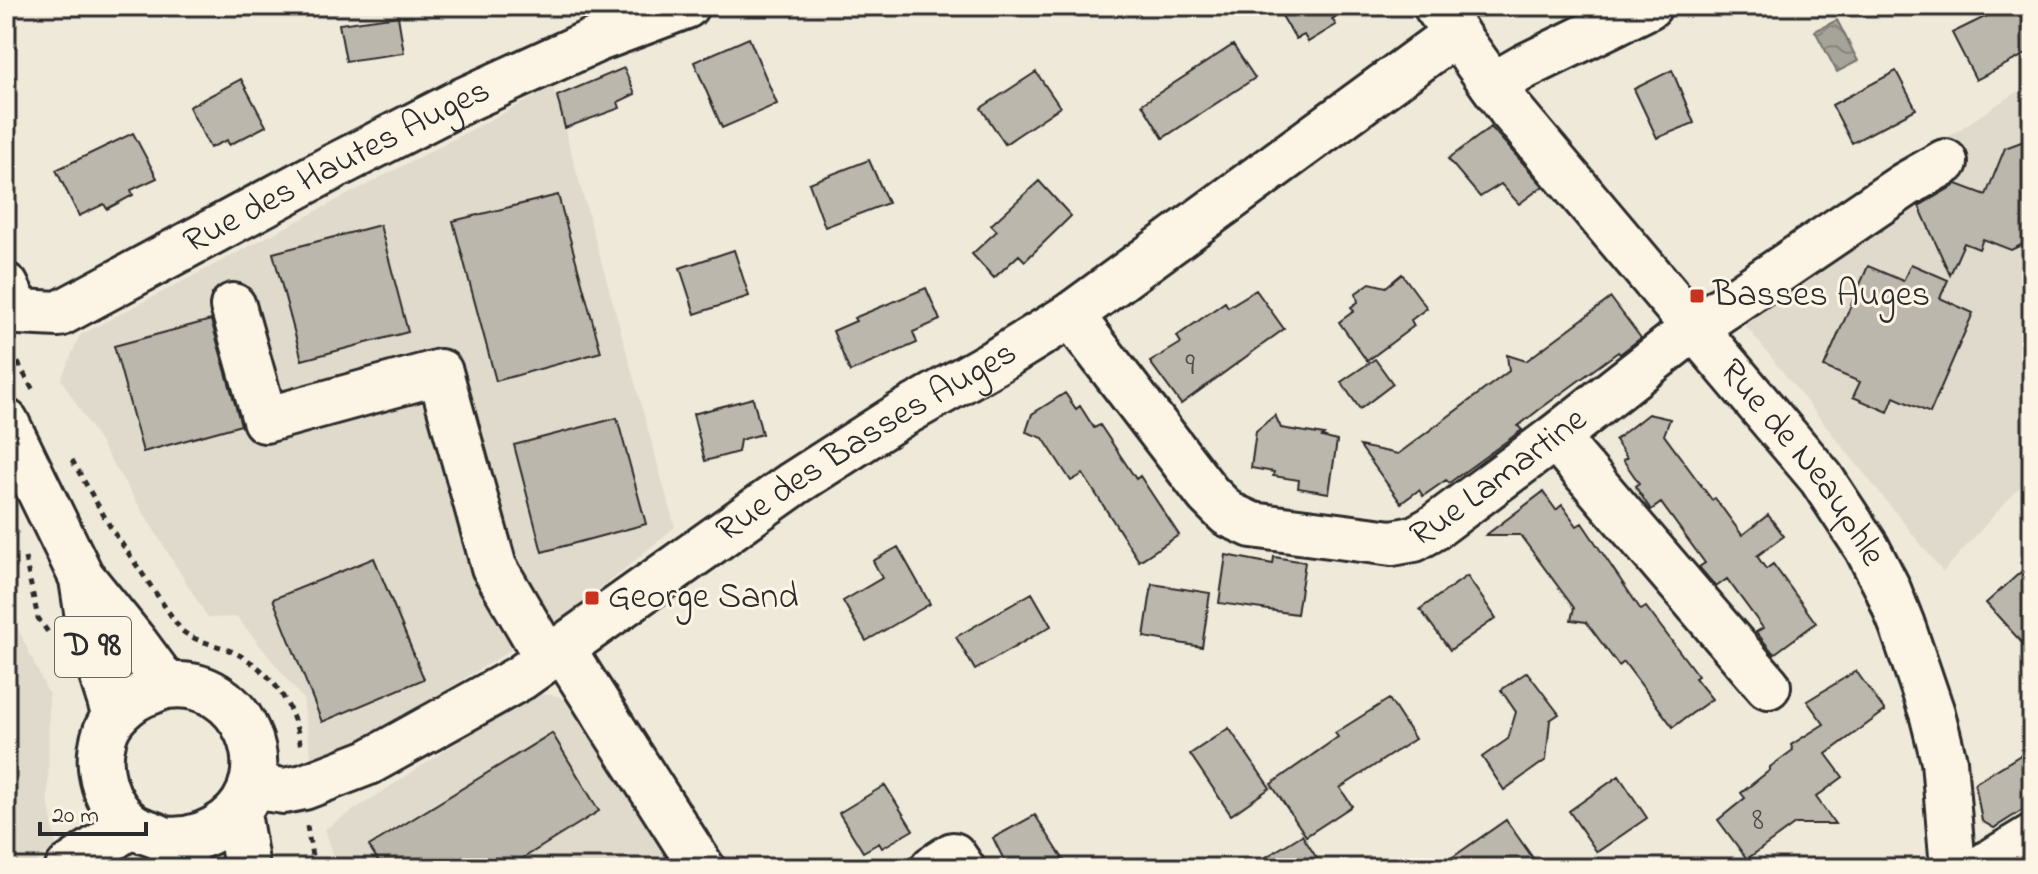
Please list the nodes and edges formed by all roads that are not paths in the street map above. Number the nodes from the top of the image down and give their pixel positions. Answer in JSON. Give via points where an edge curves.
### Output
{"nodes":[{"id":1,"x":686,"y":6,"type":"edge"},
{"id":2,"x":1649,"y":6,"type":"edge"},
{"id":3,"x":1446,"y":20,"type":"edge"},
{"id":4,"x":1493,"y":85,"type":"junction"},
{"id":5,"x":1945,"y":162,"type":"dead end"},
{"id":6,"x":6,"y":286,"type":"edge"},
{"id":7,"x":233,"y":306,"type":"dead end"},
{"id":8,"x":1071,"y":315,"type":"junction"},
{"id":9,"x":1694,"y":328,"type":"junction"},
{"id":10,"x":22,"y":411,"type":"edge"},
{"id":11,"x":1554,"y":438,"type":"junction"},
{"id":12,"x":81,"y":576,"type":"junction"},
{"id":13,"x":555,"y":653,"type":"junction"},
{"id":14,"x":167,"y":686,"type":"junction"},
{"id":15,"x":1768,"y":686,"type":"dead end"},
{"id":16,"x":115,"y":716,"type":"junction"},
{"id":17,"x":244,"y":799,"type":"junction"},
{"id":18,"x":2032,"y":837,"type":"edge"},
{"id":19,"x":160,"y":844,"type":"edge"},
{"id":20,"x":68,"y":868,"type":"edge"},
{"id":21,"x":247,"y":868,"type":"edge"},
{"id":22,"x":702,"y":868,"type":"edge"},
{"id":23,"x":933,"y":868,"type":"edge"},
{"id":24,"x":962,"y":868,"type":"edge"},
{"id":25,"x":1953,"y":868,"type":"edge"},
{"id":26,"x":1981,"y":868,"type":"edge"}],
"edges":[{"from":1,"to":6,"type":"street","name":"Rue des Hautes Auges","via":[[464,100],[59,314],[19,312]]},
{"from":2,"to":4,"type":"street"},
{"from":3,"to":4,"type":"street","name":"Rue de Neauphle"},
{"from":3,"to":8,"type":"street","name":"Rue des Basses Auges"},
{"from":4,"to":9,"type":"street","name":"Rue de Neauphle"},
{"from":5,"to":9,"type":"street","name":"Rue Lamartine"},
{"from":7,"to":13,"type":"street","via":[[265,420],[440,372],[494,567]]},
{"from":8,"to":11,"type":"street","name":"Rue Lamartine","via":[[1208,494],[1228,514],[1252,525],[1392,543],[1414,539]]},
{"from":8,"to":13,"type":"street","name":"Rue des Basses Auges","via":[[793,484]]},
{"from":9,"to":11,"type":"street","name":"Rue Lamartine"},
{"from":9,"to":25,"type":"street","name":"Rue de Neauphle","via":[[1821,478],[1887,587],[1918,668],[1944,761]]},
{"from":10,"to":12,"type":"street","number":"D 98"},
{"from":11,"to":15,"type":"street"},
{"from":12,"to":14,"type":"street","number":"D 98"},
{"from":12,"to":16,"type":"street","number":"D 98","via":[[92,644]]},
{"from":13,"to":17,"type":"street","name":"Rue des Basses Auges","via":[[369,762],[304,787]]},
{"from":13,"to":22,"type":"street"},
{"from":14,"to":16,"type":"street","via":[[142,694]]},
{"from":14,"to":17,"type":"street","via":[[205,691],[237,713],[250,735],[255,760]]},
{"from":16,"to":19,"type":"street","via":[[104,734],[103,782],[113,806]]},
{"from":17,"to":19,"type":"street","via":[[215,830]]},
{"from":17,"to":21,"type":"street"},
{"from":18,"to":26,"type":"street"},
{"from":19,"to":20,"type":"street"},
{"from":23,"to":24,"type":"street","via":[[953,855]]}]}
